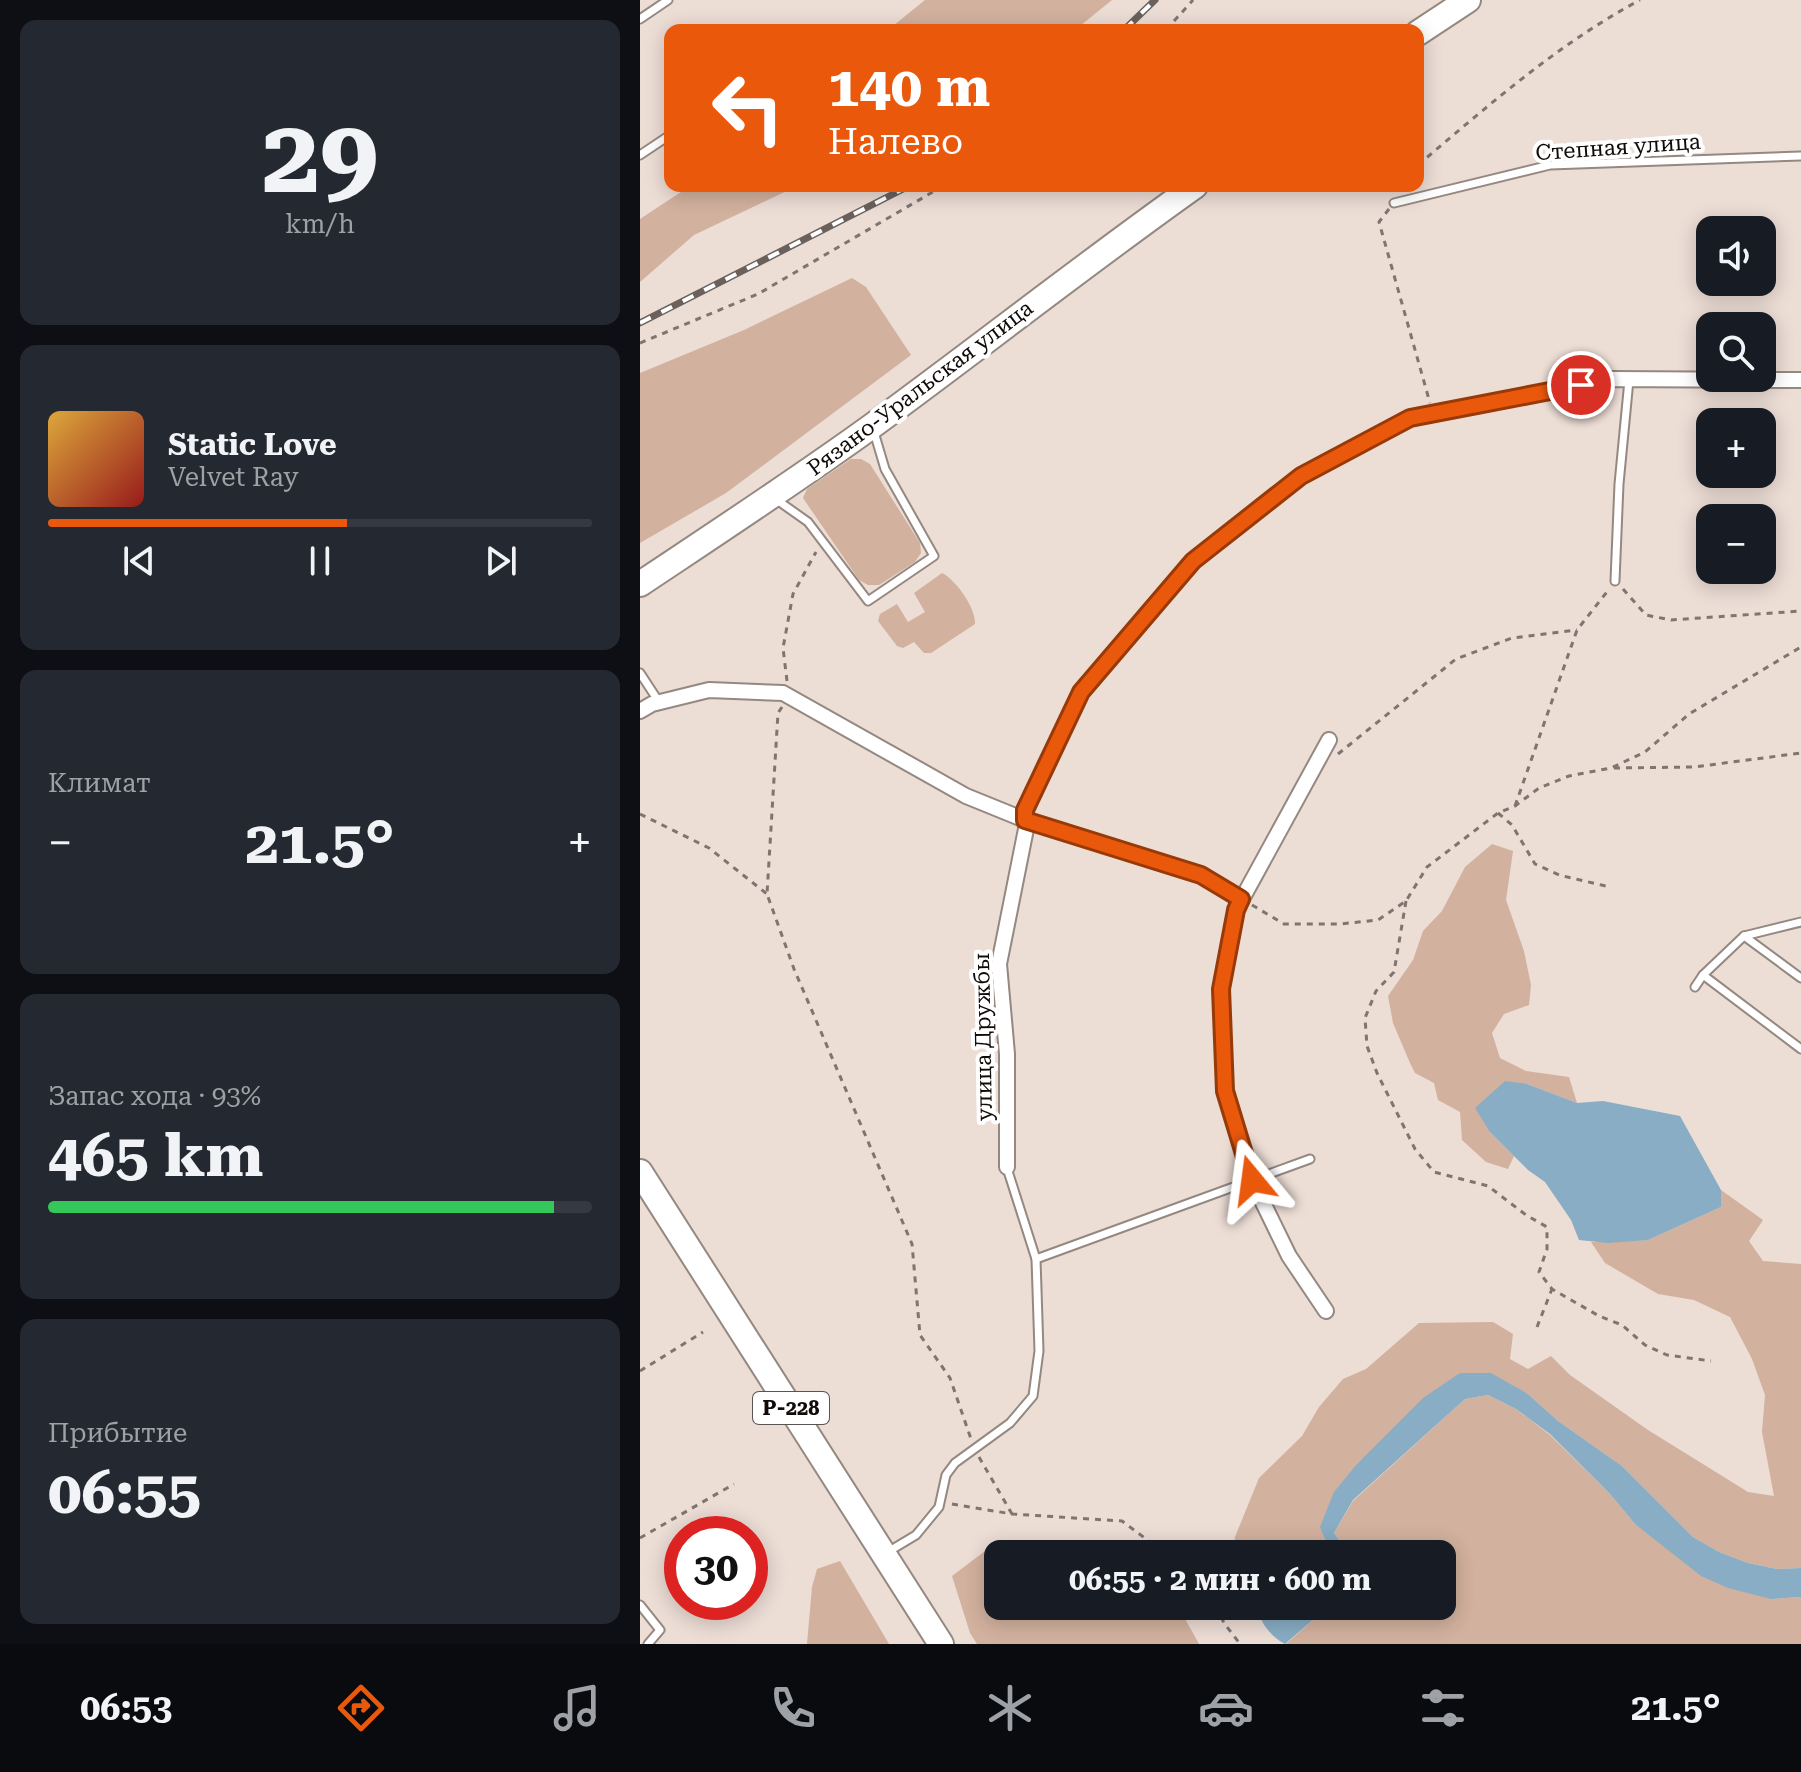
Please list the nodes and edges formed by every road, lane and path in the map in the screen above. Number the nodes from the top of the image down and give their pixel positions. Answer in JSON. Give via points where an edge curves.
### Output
{"nodes":[{"id":1,"x":668,"y":0,"type":"edge"},
{"id":2,"x":1193,"y":0,"type":"edge"},
{"id":3,"x":1468,"y":0,"type":"edge"},
{"id":4,"x":1640,"y":0,"type":"edge"},
{"id":5,"x":640,"y":19,"type":"edge"},
{"id":6,"x":1171,"y":24,"type":"edge"},
{"id":7,"x":1424,"y":29,"type":"edge"},
{"id":8,"x":664,"y":139,"type":"edge"},
{"id":9,"x":640,"y":155,"type":"edge"},
{"id":10,"x":1801,"y":156,"type":"edge"},
{"id":11,"x":1424,"y":160,"type":"edge"},
{"id":12,"x":933,"y":192,"type":"edge"},
{"id":13,"x":1186,"y":192,"type":"edge"},
{"id":14,"x":1394,"y":203,"type":"joint"},
{"id":15,"x":640,"y":343,"type":"edge"},
{"id":16,"x":1629,"y":380,"type":"junction"},
{"id":17,"x":1801,"y":380,"type":"edge"},
{"id":18,"x":1434,"y":414,"type":"junction"},
{"id":19,"x":872,"y":426,"type":"junction"},
{"id":20,"x":772,"y":496,"type":"junction"},
{"id":21,"x":822,"y":541,"type":"junction"},
{"id":22,"x":1615,"y":581,"type":"junction"},
{"id":23,"x":640,"y":584,"type":"edge"},
{"id":24,"x":1801,"y":611,"type":"edge"},
{"id":25,"x":1577,"y":630,"type":"junction"},
{"id":26,"x":1801,"y":647,"type":"edge"},
{"id":27,"x":640,"y":673,"type":"edge"},
{"id":28,"x":789,"y":696,"type":"junction"},
{"id":29,"x":659,"y":702,"type":"junction"},
{"id":30,"x":640,"y":711,"type":"edge"},
{"id":31,"x":1329,"y":740,"type":"dead end"},
{"id":32,"x":1801,"y":753,"type":"edge"},
{"id":33,"x":1334,"y":757,"type":"dead end"},
{"id":34,"x":1611,"y":768,"type":"junction"},
{"id":35,"x":1515,"y":806,"type":"junction"},
{"id":36,"x":1498,"y":813,"type":"junction"},
{"id":37,"x":640,"y":814,"type":"edge"},
{"id":38,"x":1025,"y":820,"type":"junction"},
{"id":39,"x":1610,"y":887,"type":"dead end"},
{"id":40,"x":767,"y":894,"type":"junction"},
{"id":41,"x":1241,"y":899,"type":"junction"},
{"id":42,"x":1406,"y":901,"type":"junction"},
{"id":43,"x":1801,"y":922,"type":"edge"},
{"id":44,"x":1744,"y":936,"type":"junction"},
{"id":45,"x":1703,"y":975,"type":"junction"},
{"id":46,"x":1801,"y":978,"type":"edge"},
{"id":47,"x":1695,"y":987,"type":"dead end"},
{"id":48,"x":1801,"y":1049,"type":"edge"},
{"id":49,"x":1310,"y":1159,"type":"dead end"},
{"id":50,"x":1007,"y":1167,"type":"joint"},
{"id":51,"x":640,"y":1172,"type":"edge"},
{"id":52,"x":1252,"y":1180,"type":"junction"},
{"id":53,"x":1036,"y":1259,"type":"junction"},
{"id":54,"x":1552,"y":1289,"type":"junction"},
{"id":55,"x":1326,"y":1311,"type":"dead end"},
{"id":56,"x":1537,"y":1327,"type":"dead end"},
{"id":57,"x":703,"y":1332,"type":"dead end"},
{"id":58,"x":1711,"y":1361,"type":"dead end"},
{"id":59,"x":640,"y":1371,"type":"edge"},
{"id":60,"x":975,"y":1449,"type":"junction"},
{"id":61,"x":734,"y":1484,"type":"dead end"},
{"id":62,"x":940,"y":1502,"type":"junction"},
{"id":63,"x":1012,"y":1514,"type":"junction"},
{"id":64,"x":640,"y":1538,"type":"edge"},
{"id":65,"x":1147,"y":1540,"type":"edge"},
{"id":66,"x":884,"y":1554,"type":"junction"},
{"id":67,"x":640,"y":1605,"type":"edge"},
{"id":68,"x":1223,"y":1620,"type":"edge"},
{"id":69,"x":648,"y":1644,"type":"edge"},
{"id":70,"x":941,"y":1644,"type":"edge"},
{"id":71,"x":1240,"y":1644,"type":"edge"}],
"edges":[{"from":1,"to":5,"type":"lane"},
{"from":2,"to":6,"type":"path"},
{"from":3,"to":7,"type":"main road"},
{"from":4,"to":11,"type":"path","via":[[1528,72]]},
{"from":8,"to":9,"type":"lane"},
{"from":10,"to":14,"type":"lane","name":"Степная улица","via":[[1550,165]]},
{"from":12,"to":15,"type":"path","via":[[758,294]]},
{"from":13,"to":19,"type":"main road","name":"Рязано-Уральская улица"},
{"from":14,"to":18,"type":"path","via":[[1379,222]]},
{"from":16,"to":17,"type":"street","name":"улица Дружбы"},
{"from":16,"to":18,"type":"street","name":"улица Дружбы","via":[[1611,379]]},
{"from":16,"to":22,"type":"lane"},
{"from":18,"to":38,"type":"street","name":"улица Дружбы","via":[[1410,418],[1301,476],[1193,561],[1081,692],[1025,810]]},
{"from":19,"to":20,"type":"main road","name":"Рязано-Уральская улица"},
{"from":19,"to":21,"type":"lane","via":[[885,469],[934,556],[868,601]]},
{"from":20,"to":21,"type":"lane","via":[[808,522]]},
{"from":20,"to":23,"type":"main road","name":"Рязано-Уральская улица"},
{"from":21,"to":28,"type":"path","via":[[793,594],[783,648]]},
{"from":22,"to":24,"type":"path","via":[[1646,615],[1671,620]]},
{"from":22,"to":25,"type":"path"},
{"from":25,"to":33,"type":"path","via":[[1512,638],[1456,659]]},
{"from":25,"to":35,"type":"path"},
{"from":26,"to":34,"type":"path","via":[[1689,714],[1645,752]]},
{"from":27,"to":29,"type":"lane"},
{"from":28,"to":29,"type":"street","via":[[709,690]]},
{"from":28,"to":38,"type":"street","via":[[966,796]]},
{"from":28,"to":40,"type":"path","via":[[778,713]]},
{"from":29,"to":30,"type":"street"},
{"from":31,"to":41,"type":"street"},
{"from":32,"to":34,"type":"path","via":[[1694,767]]},
{"from":34,"to":35,"type":"path","via":[[1569,776],[1539,788]]},
{"from":35,"to":36,"type":"path"},
{"from":36,"to":39,"type":"path","via":[[1512,825],[1535,864]]},
{"from":36,"to":42,"type":"path","via":[[1427,867]]},
{"from":37,"to":40,"type":"path","via":[[709,848]]},
{"from":38,"to":41,"type":"street","via":[[1201,875]]},
{"from":38,"to":50,"type":"street","name":"улица Дружбы","via":[[999,964],[1007,1054]]},
{"from":40,"to":60,"type":"path","via":[[912,1244],[920,1335],[950,1378]]},
{"from":41,"to":42,"type":"path","via":[[1284,924],[1378,920]]},
{"from":41,"to":52,"type":"street","via":[[1221,989],[1225,1091]]},
{"from":42,"to":54,"type":"path","via":[[1394,972],[1376,991],[1365,1018],[1367,1046],[1377,1073],[1415,1149],[1434,1172],[1488,1186],[1547,1227],[1539,1272]]},
{"from":43,"to":44,"type":"lane"},
{"from":44,"to":45,"type":"lane"},
{"from":44,"to":46,"type":"lane"},
{"from":45,"to":47,"type":"lane"},
{"from":45,"to":48,"type":"lane"},
{"from":49,"to":52,"type":"lane"},
{"from":50,"to":53,"type":"lane"},
{"from":51,"to":66,"type":"main road","number":"Р-228"},
{"from":52,"to":53,"type":"lane"},
{"from":52,"to":55,"type":"street","via":[[1289,1256]]},
{"from":53,"to":60,"type":"lane","via":[[1039,1351],[1033,1396],[1010,1423]]},
{"from":54,"to":56,"type":"path"},
{"from":54,"to":58,"type":"path","via":[[1667,1355]]},
{"from":57,"to":59,"type":"path"},
{"from":60,"to":62,"type":"lane","via":[[946,1475]]},
{"from":60,"to":63,"type":"path"},
{"from":61,"to":64,"type":"path"},
{"from":62,"to":63,"type":"path"},
{"from":62,"to":66,"type":"lane","via":[[916,1535]]},
{"from":63,"to":65,"type":"path","via":[[1122,1521]]},
{"from":66,"to":70,"type":"main road","number":"Р-228"},
{"from":67,"to":69,"type":"lane","via":[[660,1630]]},
{"from":68,"to":71,"type":"path"}]}
